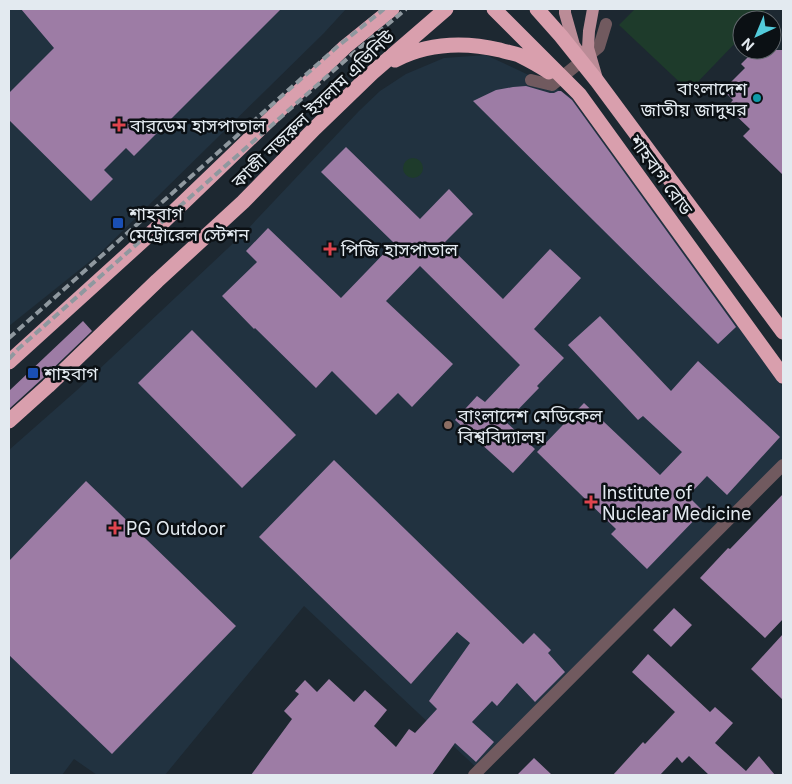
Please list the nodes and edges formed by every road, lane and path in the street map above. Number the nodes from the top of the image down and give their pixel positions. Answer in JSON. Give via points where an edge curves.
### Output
{"nodes":[{"id":1,"x":375,"y":9,"type":"edge"},
{"id":2,"x":392,"y":9,"type":"edge"},
{"id":3,"x":446,"y":9,"type":"edge"},
{"id":4,"x":494,"y":9,"type":"edge"},
{"id":5,"x":537,"y":9,"type":"edge"},
{"id":6,"x":565,"y":9,"type":"edge"},
{"id":7,"x":593,"y":9,"type":"edge"},
{"id":8,"x":606,"y":24,"type":"dead end"},
{"id":9,"x":345,"y":47,"type":"junction"},
{"id":10,"x":372,"y":73,"type":"junction"},
{"id":11,"x":531,"y":80,"type":"dead end"},
{"id":12,"x":598,"y":81,"type":"junction"},
{"id":13,"x":578,"y":94,"type":"junction"},
{"id":14,"x":783,"y":332,"type":"edge"},
{"id":15,"x":9,"y":362,"type":"edge"},
{"id":16,"x":783,"y":376,"type":"edge"},
{"id":17,"x":9,"y":421,"type":"edge"},
{"id":18,"x":783,"y":464,"type":"edge"},
{"id":19,"x":474,"y":775,"type":"edge"}],
"edges":[{"from":1,"to":9,"type":"highway"},
{"from":2,"to":9,"type":"highway","name":"কাজী নজরুল ইসলাম এভিনিউ"},
{"from":3,"to":10,"type":"highway","name":"কাজী নজরুল ইসলাম এভিনিউ"},
{"from":4,"to":13,"type":"highway","name":"শাহবাগ রোড"},
{"from":5,"to":12,"type":"highway","name":"শাহবাগ রোড"},
{"from":6,"to":12,"type":"main road","via":[[574,45]]},
{"from":7,"to":12,"type":"main road","via":[[588,48]]},
{"from":8,"to":11,"type":"street","via":[[599,47],[552,85]]},
{"from":9,"to":15,"type":"highway","name":"কাজী নজরুল ইসলাম এভিনিউ","via":[[160,225]]},
{"from":10,"to":13,"type":"highway","via":[[408,53],[432,47],[478,46],[518,55],[543,68]]},
{"from":10,"to":17,"type":"highway","name":"কাজী নজরুল ইসলাম এভিনিউ","via":[[243,202]]},
{"from":12,"to":14,"type":"highway","name":"শাহবাগ রোড"},
{"from":13,"to":16,"type":"highway","name":"শাহবাগ রোড"},
{"from":18,"to":19,"type":"street"}]}
